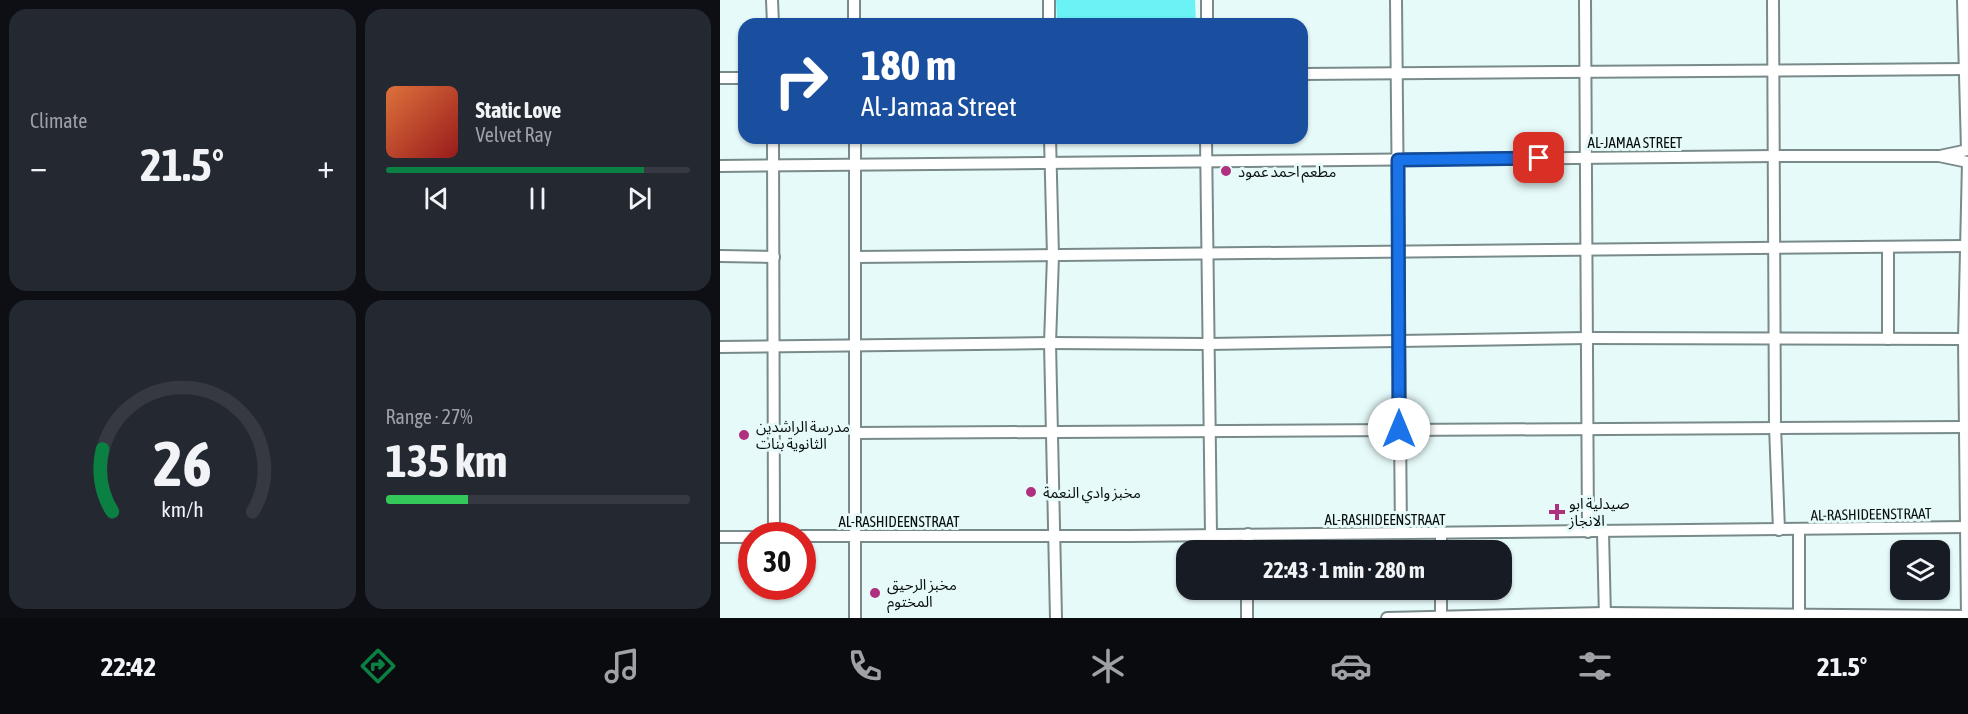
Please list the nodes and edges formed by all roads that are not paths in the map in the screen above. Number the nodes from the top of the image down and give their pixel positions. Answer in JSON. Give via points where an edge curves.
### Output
{"nodes":[{"id":1,"x":772,"y":0,"type":"edge"},
{"id":2,"x":854,"y":0,"type":"edge"},
{"id":3,"x":1049,"y":0,"type":"edge"},
{"id":4,"x":1208,"y":0,"type":"edge"},
{"id":5,"x":1396,"y":0,"type":"edge"},
{"id":6,"x":1585,"y":0,"type":"edge"},
{"id":7,"x":1773,"y":0,"type":"edge"},
{"id":8,"x":1963,"y":0,"type":"edge"},
{"id":9,"x":772,"y":18,"type":"edge"},
{"id":10,"x":854,"y":18,"type":"edge"},
{"id":11,"x":1048,"y":18,"type":"edge"},
{"id":12,"x":1207,"y":18,"type":"edge"},
{"id":13,"x":1966,"y":69,"type":"edge"},
{"id":14,"x":1586,"y":71,"type":"junction"},
{"id":15,"x":1773,"y":71,"type":"junction"},
{"id":16,"x":1308,"y":74,"type":"edge"},
{"id":17,"x":1396,"y":74,"type":"junction"},
{"id":18,"x":720,"y":78,"type":"edge"},
{"id":19,"x":738,"y":78,"type":"edge"},
{"id":20,"x":773,"y":144,"type":"edge"},
{"id":21,"x":855,"y":144,"type":"edge"},
{"id":22,"x":1050,"y":144,"type":"edge"},
{"id":23,"x":1206,"y":144,"type":"edge"},
{"id":24,"x":1968,"y":150,"type":"edge"},
{"id":25,"x":1775,"y":156,"type":"junction"},
{"id":26,"x":1939,"y":156,"type":"junction"},
{"id":27,"x":1587,"y":157,"type":"junction"},
{"id":28,"x":1398,"y":160,"type":"junction"},
{"id":29,"x":1206,"y":161,"type":"junction"},
{"id":30,"x":1968,"y":162,"type":"edge"},
{"id":31,"x":1050,"y":164,"type":"junction"},
{"id":32,"x":855,"y":165,"type":"junction"},
{"id":33,"x":720,"y":166,"type":"edge"},
{"id":34,"x":773,"y":166,"type":"junction"},
{"id":35,"x":1967,"y":225,"type":"edge"},
{"id":36,"x":1965,"y":246,"type":"junction"},
{"id":37,"x":1775,"y":247,"type":"junction"},
{"id":38,"x":1888,"y":248,"type":"junction"},
{"id":39,"x":1399,"y":251,"type":"junction"},
{"id":40,"x":1586,"y":252,"type":"junction"},
{"id":41,"x":1208,"y":254,"type":"junction"},
{"id":42,"x":720,"y":256,"type":"edge"},
{"id":43,"x":1053,"y":256,"type":"junction"},
{"id":44,"x":774,"y":257,"type":"junction"},
{"id":45,"x":855,"y":257,"type":"junction"},
{"id":46,"x":1775,"y":337,"type":"junction"},
{"id":47,"x":1587,"y":338,"type":"junction"},
{"id":48,"x":1888,"y":339,"type":"junction"},
{"id":49,"x":1964,"y":339,"type":"junction"},
{"id":50,"x":1399,"y":340,"type":"junction"},
{"id":51,"x":1050,"y":343,"type":"junction"},
{"id":52,"x":1208,"y":344,"type":"junction"},
{"id":53,"x":774,"y":346,"type":"junction"},
{"id":54,"x":854,"y":346,"type":"junction"},
{"id":55,"x":720,"y":347,"type":"edge"},
{"id":56,"x":1775,"y":426,"type":"junction"},
{"id":57,"x":1965,"y":427,"type":"junction"},
{"id":58,"x":1589,"y":428,"type":"junction"},
{"id":59,"x":1399,"y":429,"type":"junction"},
{"id":60,"x":1209,"y":430,"type":"junction"},
{"id":61,"x":1052,"y":432,"type":"junction"},
{"id":62,"x":855,"y":433,"type":"junction"},
{"id":63,"x":774,"y":522,"type":"edge"},
{"id":64,"x":1967,"y":527,"type":"edge"},
{"id":65,"x":1779,"y":530,"type":"junction"},
{"id":66,"x":1799,"y":530,"type":"junction"},
{"id":67,"x":1588,"y":532,"type":"junction"},
{"id":68,"x":1604,"y":532,"type":"junction"},
{"id":69,"x":1401,"y":533,"type":"junction"},
{"id":70,"x":1248,"y":534,"type":"junction"},
{"id":71,"x":1440,"y":534,"type":"junction"},
{"id":72,"x":1211,"y":535,"type":"junction"},
{"id":73,"x":816,"y":536,"type":"edge"},
{"id":74,"x":856,"y":536,"type":"junction"},
{"id":75,"x":1055,"y":536,"type":"junction"},
{"id":76,"x":720,"y":537,"type":"edge"},
{"id":77,"x":738,"y":537,"type":"edge"},
{"id":78,"x":1248,"y":540,"type":"edge"},
{"id":79,"x":1440,"y":540,"type":"edge"},
{"id":80,"x":1247,"y":600,"type":"edge"},
{"id":81,"x":1440,"y":600,"type":"edge"},
{"id":82,"x":1605,"y":615,"type":"edge"},
{"id":83,"x":1799,"y":616,"type":"edge"},
{"id":84,"x":1967,"y":617,"type":"edge"},
{"id":85,"x":855,"y":618,"type":"edge"},
{"id":86,"x":1056,"y":618,"type":"edge"},
{"id":87,"x":1247,"y":618,"type":"edge"},
{"id":88,"x":1388,"y":618,"type":"edge"},
{"id":89,"x":1440,"y":618,"type":"edge"}],
"edges":[{"from":1,"to":9,"type":"street"},
{"from":2,"to":10,"type":"street"},
{"from":3,"to":11,"type":"street"},
{"from":4,"to":12,"type":"street"},
{"from":5,"to":17,"type":"street"},
{"from":6,"to":14,"type":"street"},
{"from":7,"to":15,"type":"street"},
{"from":8,"to":13,"type":"street"},
{"from":13,"to":15,"type":"street"},
{"from":13,"to":24,"type":"street"},
{"from":14,"to":15,"type":"street"},
{"from":14,"to":17,"type":"street"},
{"from":14,"to":27,"type":"street"},
{"from":15,"to":25,"type":"street"},
{"from":16,"to":17,"type":"street"},
{"from":17,"to":28,"type":"street"},
{"from":18,"to":19,"type":"street"},
{"from":20,"to":34,"type":"street"},
{"from":21,"to":32,"type":"street"},
{"from":22,"to":31,"type":"street"},
{"from":23,"to":29,"type":"street"},
{"from":24,"to":26,"type":"street"},
{"from":25,"to":26,"type":"street","name":"AL-JAMAA STREET"},
{"from":25,"to":27,"type":"street","name":"AL-JAMAA STREET"},
{"from":25,"to":37,"type":"street"},
{"from":26,"to":30,"type":"street"},
{"from":27,"to":28,"type":"street","name":"AL-JAMAA STREET"},
{"from":27,"to":40,"type":"street"},
{"from":28,"to":29,"type":"street","name":"AL-JAMAA STREET"},
{"from":28,"to":39,"type":"street"},
{"from":29,"to":31,"type":"street","name":"AL-JAMAA STREET"},
{"from":29,"to":41,"type":"street"},
{"from":30,"to":35,"type":"street"},
{"from":31,"to":32,"type":"street","name":"AL-JAMAA STREET"},
{"from":31,"to":43,"type":"street"},
{"from":32,"to":34,"type":"street","name":"AL-JAMAA STREET"},
{"from":32,"to":45,"type":"street"},
{"from":33,"to":34,"type":"street","name":"AL-JAMAA STREET"},
{"from":34,"to":44,"type":"street"},
{"from":35,"to":36,"type":"street"},
{"from":36,"to":38,"type":"street"},
{"from":36,"to":49,"type":"street"},
{"from":37,"to":38,"type":"street"},
{"from":37,"to":40,"type":"street"},
{"from":37,"to":46,"type":"street"},
{"from":38,"to":48,"type":"street"},
{"from":39,"to":40,"type":"street"},
{"from":39,"to":41,"type":"street"},
{"from":39,"to":50,"type":"street"},
{"from":40,"to":47,"type":"street"},
{"from":41,"to":43,"type":"street"},
{"from":41,"to":52,"type":"street"},
{"from":42,"to":44,"type":"street"},
{"from":43,"to":45,"type":"street"},
{"from":43,"to":51,"type":"street"},
{"from":44,"to":53,"type":"street"},
{"from":45,"to":54,"type":"street"},
{"from":46,"to":47,"type":"street"},
{"from":46,"to":48,"type":"street"},
{"from":46,"to":56,"type":"street"},
{"from":47,"to":50,"type":"street"},
{"from":47,"to":58,"type":"street"},
{"from":48,"to":49,"type":"street"},
{"from":49,"to":57,"type":"street"},
{"from":50,"to":52,"type":"street"},
{"from":50,"to":59,"type":"street"},
{"from":51,"to":52,"type":"street"},
{"from":51,"to":54,"type":"street"},
{"from":51,"to":61,"type":"street"},
{"from":52,"to":60,"type":"street"},
{"from":53,"to":54,"type":"street"},
{"from":53,"to":55,"type":"street"},
{"from":53,"to":63,"type":"street"},
{"from":54,"to":62,"type":"street"},
{"from":56,"to":57,"type":"street"},
{"from":56,"to":58,"type":"street"},
{"from":56,"to":65,"type":"street"},
{"from":57,"to":64,"type":"street"},
{"from":58,"to":59,"type":"street"},
{"from":58,"to":67,"type":"street"},
{"from":59,"to":60,"type":"street"},
{"from":59,"to":69,"type":"street"},
{"from":60,"to":61,"type":"street"},
{"from":60,"to":72,"type":"street"},
{"from":61,"to":62,"type":"street"},
{"from":61,"to":75,"type":"street"},
{"from":62,"to":74,"type":"street"},
{"from":64,"to":66,"type":"street","name":"AL-RASHIDEENSTRAAT"},
{"from":64,"to":84,"type":"street"},
{"from":65,"to":66,"type":"street","name":"AL-RASHIDEENSTRAAT"},
{"from":65,"to":68,"type":"street","name":"AL-RASHIDEENSTRAAT"},
{"from":66,"to":83,"type":"street"},
{"from":67,"to":68,"type":"street","name":"AL-RASHIDEENSTRAAT"},
{"from":67,"to":71,"type":"street","name":"AL-RASHIDEENSTRAAT"},
{"from":68,"to":82,"type":"street"},
{"from":69,"to":70,"type":"street","name":"AL-RASHIDEENSTRAAT"},
{"from":69,"to":71,"type":"street","name":"AL-RASHIDEENSTRAAT"},
{"from":70,"to":72,"type":"street","name":"AL-RASHIDEENSTRAAT"},
{"from":70,"to":78,"type":"street"},
{"from":71,"to":79,"type":"street"},
{"from":72,"to":75,"type":"street","name":"AL-RASHIDEENSTRAAT"},
{"from":73,"to":74,"type":"street","name":"AL-RASHIDEENSTRAAT"},
{"from":74,"to":75,"type":"street","name":"AL-RASHIDEENSTRAAT"},
{"from":74,"to":85,"type":"street"},
{"from":75,"to":86,"type":"street"},
{"from":76,"to":77,"type":"street"},
{"from":80,"to":87,"type":"street"},
{"from":81,"to":89,"type":"street"},
{"from":82,"to":83,"type":"street"},
{"from":82,"to":89,"type":"street"},
{"from":83,"to":84,"type":"street"},
{"from":88,"to":89,"type":"street"}]}
